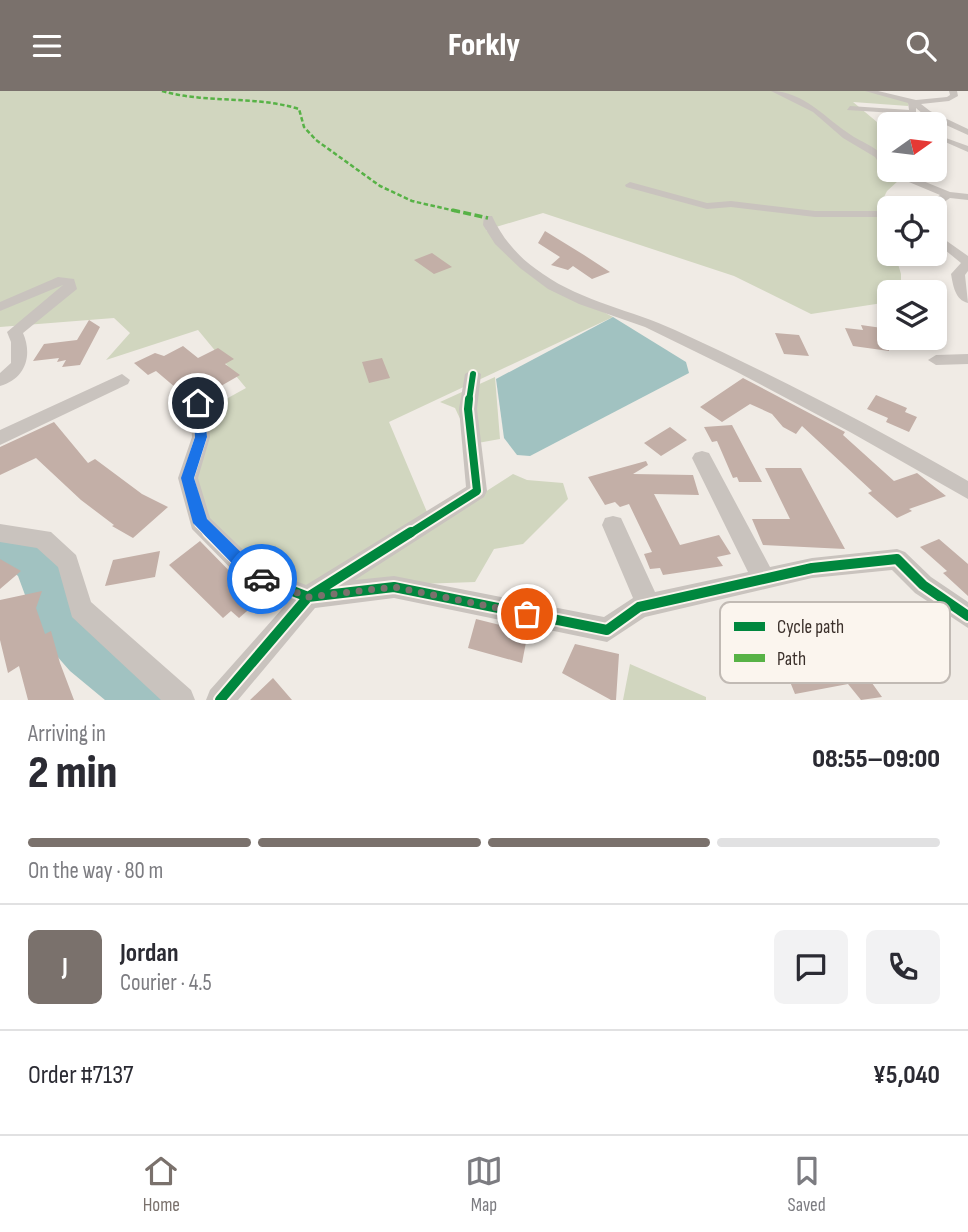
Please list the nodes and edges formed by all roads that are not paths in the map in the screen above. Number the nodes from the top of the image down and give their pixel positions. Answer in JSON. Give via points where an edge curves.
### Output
{"nodes":[{"id":1,"x":775,"y":91,"type":"edge"},
{"id":2,"x":869,"y":91,"type":"edge"},
{"id":3,"x":953,"y":91,"type":"edge"},
{"id":4,"x":914,"y":102,"type":"junction"},
{"id":5,"x":850,"y":108,"type":"dead end"},
{"id":6,"x":968,"y":132,"type":"edge"},
{"id":7,"x":947,"y":139,"type":"edge"},
{"id":8,"x":968,"y":149,"type":"edge"},
{"id":9,"x":630,"y":185,"type":"dead end"},
{"id":10,"x":948,"y":195,"type":"joint"},
{"id":11,"x":968,"y":197,"type":"edge"},
{"id":12,"x":877,"y":214,"type":"edge"},
{"id":13,"x":488,"y":218,"type":"dead end"},
{"id":14,"x":947,"y":246,"type":"edge"},
{"id":15,"x":968,"y":263,"type":"edge"},
{"id":16,"x":968,"y":299,"type":"edge"},
{"id":17,"x":0,"y":307,"type":"edge"},
{"id":18,"x":968,"y":359,"type":"edge"},
{"id":19,"x":936,"y":360,"type":"dead end"},
{"id":20,"x":473,"y":374,"type":"dead end"},
{"id":21,"x":0,"y":380,"type":"edge"},
{"id":22,"x":122,"y":380,"type":"dead end"},
{"id":23,"x":198,"y":403,"type":"dead end"},
{"id":24,"x":0,"y":438,"type":"edge"},
{"id":25,"x":702,"y":458,"type":"dead end"},
{"id":26,"x":968,"y":491,"type":"edge"},
{"id":27,"x":613,"y":526,"type":"dead end"},
{"id":28,"x":0,"y":533,"type":"edge"},
{"id":29,"x":763,"y":578,"type":"junction"},
{"id":30,"x":308,"y":597,"type":"junction"},
{"id":31,"x":948,"y":602,"type":"edge"},
{"id":32,"x":950,"y":603,"type":"edge"},
{"id":33,"x":648,"y":605,"type":"junction"},
{"id":34,"x":968,"y":615,"type":"edge"},
{"id":35,"x":181,"y":700,"type":"edge"},
{"id":36,"x":220,"y":700,"type":"edge"}],
"edges":[{"from":1,"to":10,"type":"street","via":[[816,110],[878,155],[888,170]]},
{"from":2,"to":4,"type":"street"},
{"from":3,"to":4,"type":"street","via":[[948,99]]},
{"from":4,"to":5,"type":"street","via":[[910,112]]},
{"from":4,"to":6,"type":"street"},
{"from":7,"to":8,"type":"street"},
{"from":9,"to":12,"type":"street","via":[[707,205]]},
{"from":10,"to":11,"type":"street"},
{"from":13,"to":26,"type":"street","via":[[497,239],[538,277],[564,292],[665,330],[732,363]]},
{"from":14,"to":15,"type":"street"},
{"from":15,"to":16,"type":"street","via":[[958,274]]},
{"from":17,"to":21,"type":"street","via":[[58,281],[69,282],[64,295],[15,332],[19,364]]},
{"from":18,"to":19,"type":"street"},
{"from":20,"to":30,"type":"street","via":[[468,409],[477,491]]},
{"from":22,"to":24,"type":"street"},
{"from":23,"to":30,"type":"street","via":[[201,437],[188,478],[201,523],[254,576]]},
{"from":25,"to":29,"type":"street"},
{"from":27,"to":33,"type":"street"},
{"from":28,"to":35,"type":"street","via":[[43,539],[68,562],[81,609]]},
{"from":29,"to":31,"type":"street","via":[[897,559]]},
{"from":29,"to":33,"type":"street"},
{"from":30,"to":33,"type":"street","via":[[394,587],[607,631]]},
{"from":30,"to":36,"type":"street"},
{"from":32,"to":34,"type":"street"}]}
